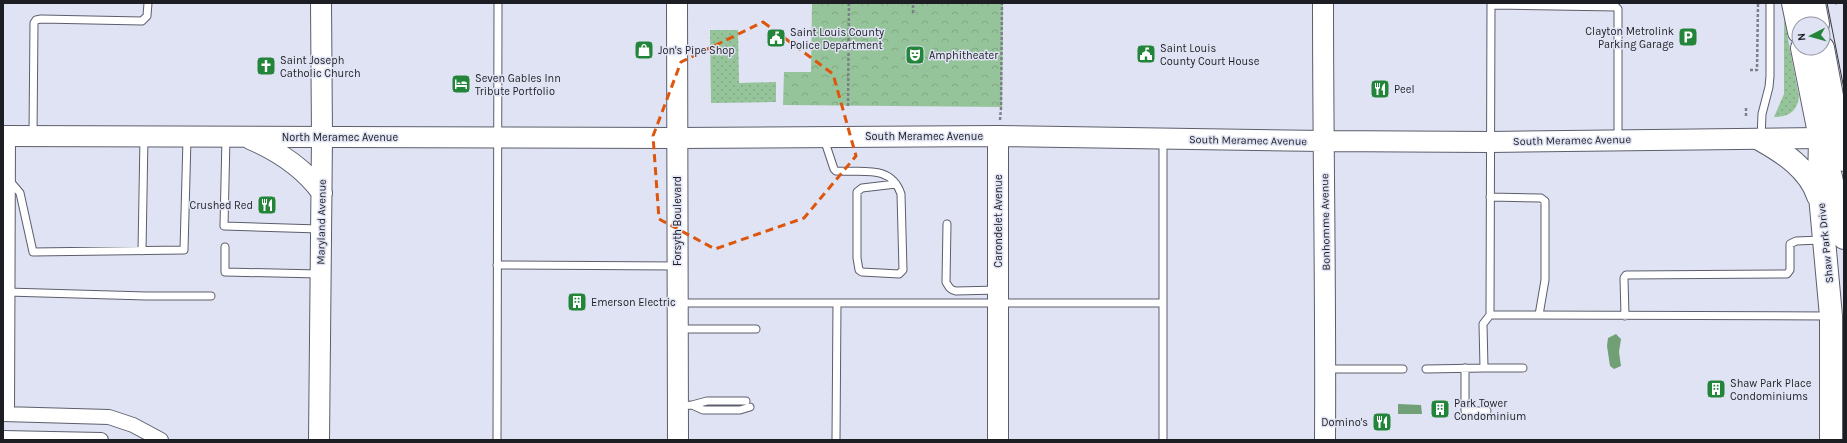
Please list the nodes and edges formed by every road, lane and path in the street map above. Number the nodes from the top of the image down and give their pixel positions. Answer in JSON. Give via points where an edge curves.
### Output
{"nodes":[{"id":1,"x":148,"y":3,"type":"edge"},
{"id":2,"x":321,"y":3,"type":"edge"},
{"id":3,"x":498,"y":3,"type":"edge"},
{"id":4,"x":677,"y":3,"type":"edge"},
{"id":5,"x":848,"y":3,"type":"edge"},
{"id":6,"x":913,"y":3,"type":"edge"},
{"id":7,"x":1002,"y":3,"type":"edge"},
{"id":8,"x":1323,"y":3,"type":"edge"},
{"id":9,"x":1758,"y":3,"type":"edge"},
{"id":10,"x":1770,"y":3,"type":"edge"},
{"id":11,"x":1793,"y":3,"type":"edge"},
{"id":12,"x":1814,"y":3,"type":"edge"},
{"id":13,"x":1491,"y":4,"type":"edge"},
{"id":14,"x":913,"y":13,"type":"dead end"},
{"id":15,"x":1796,"y":16,"type":"edge"},
{"id":16,"x":1816,"y":16,"type":"edge"},
{"id":17,"x":1804,"y":56,"type":"edge"},
{"id":18,"x":1824,"y":56,"type":"edge"},
{"id":19,"x":1750,"y":70,"type":"dead end"},
{"id":20,"x":848,"y":106,"type":"dead end"},
{"id":21,"x":1746,"y":106,"type":"dead end"},
{"id":22,"x":1746,"y":116,"type":"dead end"},
{"id":23,"x":5,"y":136,"type":"edge"},
{"id":24,"x":32,"y":136,"type":"junction"},
{"id":25,"x":144,"y":136,"type":"junction"},
{"id":26,"x":187,"y":136,"type":"junction"},
{"id":27,"x":235,"y":136,"type":"junction"},
{"id":28,"x":998,"y":136,"type":"junction"},
{"id":29,"x":322,"y":137,"type":"junction"},
{"id":30,"x":823,"y":137,"type":"junction"},
{"id":31,"x":497,"y":138,"type":"junction"},
{"id":32,"x":677,"y":138,"type":"junction"},
{"id":33,"x":1164,"y":138,"type":"junction"},
{"id":34,"x":1820,"y":138,"type":"junction"},
{"id":35,"x":1618,"y":140,"type":"junction"},
{"id":36,"x":1761,"y":140,"type":"junction"},
{"id":37,"x":1323,"y":141,"type":"junction"},
{"id":38,"x":1490,"y":142,"type":"junction"},
{"id":39,"x":1844,"y":160,"type":"edge"},
{"id":40,"x":8,"y":178,"type":"junction"},
{"id":41,"x":896,"y":184,"type":"junction"},
{"id":42,"x":322,"y":193,"type":"junction"},
{"id":43,"x":1490,"y":198,"type":"junction"},
{"id":44,"x":1822,"y":207,"type":"junction"},
{"id":45,"x":947,"y":224,"type":"dead end"},
{"id":46,"x":321,"y":230,"type":"junction"},
{"id":47,"x":1835,"y":239,"type":"edge"},
{"id":48,"x":225,"y":247,"type":"dead end"},
{"id":49,"x":142,"y":251,"type":"junction"},
{"id":50,"x":497,"y":265,"type":"junction"},
{"id":51,"x":677,"y":266,"type":"junction"},
{"id":52,"x":321,"y":274,"type":"junction"},
{"id":53,"x":7,"y":292,"type":"junction"},
{"id":54,"x":211,"y":296,"type":"dead end"},
{"id":55,"x":998,"y":296,"type":"junction"},
{"id":56,"x":677,"y":303,"type":"junction"},
{"id":57,"x":837,"y":303,"type":"junction"},
{"id":58,"x":1163,"y":303,"type":"junction"},
{"id":59,"x":1490,"y":315,"type":"junction"},
{"id":60,"x":1539,"y":315,"type":"junction"},
{"id":61,"x":1625,"y":316,"type":"junction"},
{"id":62,"x":1831,"y":316,"type":"junction"},
{"id":63,"x":677,"y":329,"type":"junction"},
{"id":64,"x":756,"y":329,"type":"dead end"},
{"id":65,"x":1465,"y":368,"type":"junction"},
{"id":66,"x":1484,"y":368,"type":"junction"},
{"id":67,"x":1523,"y":368,"type":"dead end"},
{"id":68,"x":1326,"y":369,"type":"junction"},
{"id":69,"x":1403,"y":369,"type":"dead end"},
{"id":70,"x":1426,"y":369,"type":"dead end"},
{"id":71,"x":748,"y":404,"type":"dead end"},
{"id":72,"x":685,"y":406,"type":"junction"},
{"id":73,"x":1487,"y":411,"type":"dead end"},
{"id":74,"x":5,"y":414,"type":"edge"},
{"id":75,"x":3,"y":438,"type":"edge"},
{"id":76,"x":35,"y":439,"type":"edge"},
{"id":77,"x":100,"y":440,"type":"edge"},
{"id":78,"x":161,"y":440,"type":"edge"},
{"id":79,"x":319,"y":440,"type":"edge"},
{"id":80,"x":497,"y":440,"type":"edge"},
{"id":81,"x":678,"y":440,"type":"edge"},
{"id":82,"x":836,"y":440,"type":"edge"},
{"id":83,"x":998,"y":440,"type":"edge"},
{"id":84,"x":1163,"y":440,"type":"edge"},
{"id":85,"x":1325,"y":440,"type":"edge"},
{"id":86,"x":1832,"y":440,"type":"edge"}],
"edges":[{"from":1,"to":24,"type":"lane","via":[[147,16],[142,21],[36,20]]},
{"from":2,"to":29,"type":"street","name":"Maryland Avenue"},
{"from":3,"to":31,"type":"lane"},
{"from":4,"to":32,"type":"street","name":"Forsyth Boulevard"},
{"from":5,"to":20,"type":"path"},
{"from":6,"to":14,"type":"path"},
{"from":7,"to":28,"type":"path","via":[[1002,108]]},
{"from":8,"to":37,"type":"street","name":"Bonhomme Avenue"},
{"from":9,"to":19,"type":"path","bridge":true,"via":[[1757,70]]},
{"from":10,"to":36,"type":"lane","via":[[1770,76],[1762,114]]},
{"from":11,"to":15,"type":"main road"},
{"from":12,"to":16,"type":"main road"},
{"from":13,"to":35,"type":"lane","via":[[1618,9]]},
{"from":13,"to":38,"type":"lane"},
{"from":17,"to":34,"type":"main road","name":"Shaw Park Drive"},
{"from":18,"to":39,"type":"main road"},
{"from":21,"to":22,"type":"path"},
{"from":23,"to":24,"type":"street","name":"North Meramec Avenue"},
{"from":23,"to":40,"type":"street"},
{"from":24,"to":25,"type":"street","name":"North Meramec Avenue"},
{"from":25,"to":26,"type":"street","name":"North Meramec Avenue"},
{"from":25,"to":49,"type":"lane"},
{"from":26,"to":27,"type":"street","name":"North Meramec Avenue"},
{"from":26,"to":49,"type":"lane","via":[[184,250]]},
{"from":27,"to":29,"type":"street","name":"North Meramec Avenue"},
{"from":27,"to":42,"type":"street","via":[[266,146],[295,165]]},
{"from":27,"to":46,"type":"lane","via":[[224,226]]},
{"from":28,"to":30,"type":"street","name":"South Meramec Avenue"},
{"from":28,"to":33,"type":"street","name":"South Meramec Avenue"},
{"from":28,"to":55,"type":"street","name":"Carondelet Avenue"},
{"from":29,"to":31,"type":"street","name":"North Meramec Avenue"},
{"from":29,"to":42,"type":"street","name":"Maryland Avenue"},
{"from":30,"to":32,"type":"street","name":"South Meramec Avenue"},
{"from":30,"to":41,"type":"lane","via":[[836,171],[882,173]]},
{"from":31,"to":32,"type":"street","name":"North Meramec Avenue"},
{"from":31,"to":50,"type":"lane"},
{"from":32,"to":51,"type":"street","name":"Forsyth Boulevard"},
{"from":33,"to":37,"type":"street","name":"South Meramec Avenue"},
{"from":33,"to":58,"type":"lane"},
{"from":34,"to":36,"type":"street","name":"South Meramec Avenue"},
{"from":34,"to":44,"type":"main road","name":"Shaw Park Drive","via":[[1818,166]]},
{"from":34,"to":47,"type":"main road","via":[[1831,177]]},
{"from":35,"to":36,"type":"street","name":"South Meramec Avenue"},
{"from":35,"to":38,"type":"street","name":"South Meramec Avenue"},
{"from":36,"to":44,"type":"main road","via":[[1780,151],[1801,169]]},
{"from":37,"to":38,"type":"street","name":"South Meramec Avenue"},
{"from":37,"to":68,"type":"street","name":"Bonhomme Avenue"},
{"from":38,"to":43,"type":"lane"},
{"from":40,"to":49,"type":"lane","via":[[20,193],[33,252]]},
{"from":40,"to":53,"type":"street"},
{"from":41,"to":41,"type":"lane","via":[[901,194],[903,270],[899,274],[862,272],[858,265],[857,192],[862,188]]},
{"from":42,"to":46,"type":"street","name":"Maryland Avenue"},
{"from":43,"to":59,"type":"lane"},
{"from":43,"to":60,"type":"lane","via":[[1541,198],[1545,201],[1545,280]]},
{"from":44,"to":47,"type":"main road","name":"Shaw Park Drive"},
{"from":45,"to":55,"type":"lane","via":[[946,282],[951,290]]},
{"from":46,"to":52,"type":"street","name":"Maryland Avenue"},
{"from":47,"to":61,"type":"lane","via":[[1796,241],[1790,244],[1790,270],[1787,274],[1626,275]]},
{"from":47,"to":62,"type":"main road","name":"Shaw Park Drive"},
{"from":48,"to":52,"type":"lane","via":[[225,272]]},
{"from":50,"to":51,"type":"lane"},
{"from":50,"to":80,"type":"lane"},
{"from":51,"to":56,"type":"street","name":"Forsyth Boulevard"},
{"from":52,"to":79,"type":"street","name":"Maryland Avenue"},
{"from":53,"to":54,"type":"lane"},
{"from":53,"to":74,"type":"street"},
{"from":55,"to":57,"type":"lane"},
{"from":55,"to":58,"type":"lane"},
{"from":55,"to":83,"type":"street","name":"Carondelet Avenue"},
{"from":56,"to":57,"type":"lane"},
{"from":56,"to":63,"type":"street","name":"Forsyth Boulevard"},
{"from":57,"to":82,"type":"lane"},
{"from":58,"to":84,"type":"lane"},
{"from":59,"to":60,"type":"lane"},
{"from":59,"to":66,"type":"lane","via":[[1483,324]]},
{"from":60,"to":61,"type":"lane"},
{"from":61,"to":62,"type":"lane"},
{"from":62,"to":86,"type":"main road","name":"Shaw Park Drive"},
{"from":63,"to":64,"type":"lane"},
{"from":63,"to":72,"type":"street","name":"Forsyth Boulevard"},
{"from":65,"to":66,"type":"lane"},
{"from":65,"to":70,"type":"lane"},
{"from":65,"to":73,"type":"lane","via":[[1465,411]]},
{"from":66,"to":67,"type":"lane"},
{"from":68,"to":69,"type":"lane"},
{"from":68,"to":85,"type":"street","name":"Bonhomme Avenue"},
{"from":71,"to":72,"type":"lane","via":[[740,410],[703,410]]},
{"from":72,"to":81,"type":"street","name":"Forsyth Boulevard"},
{"from":74,"to":78,"type":"street","via":[[109,417],[133,425]]},
{"from":75,"to":76,"type":"street"},
{"from":76,"to":77,"type":"street"}]}
